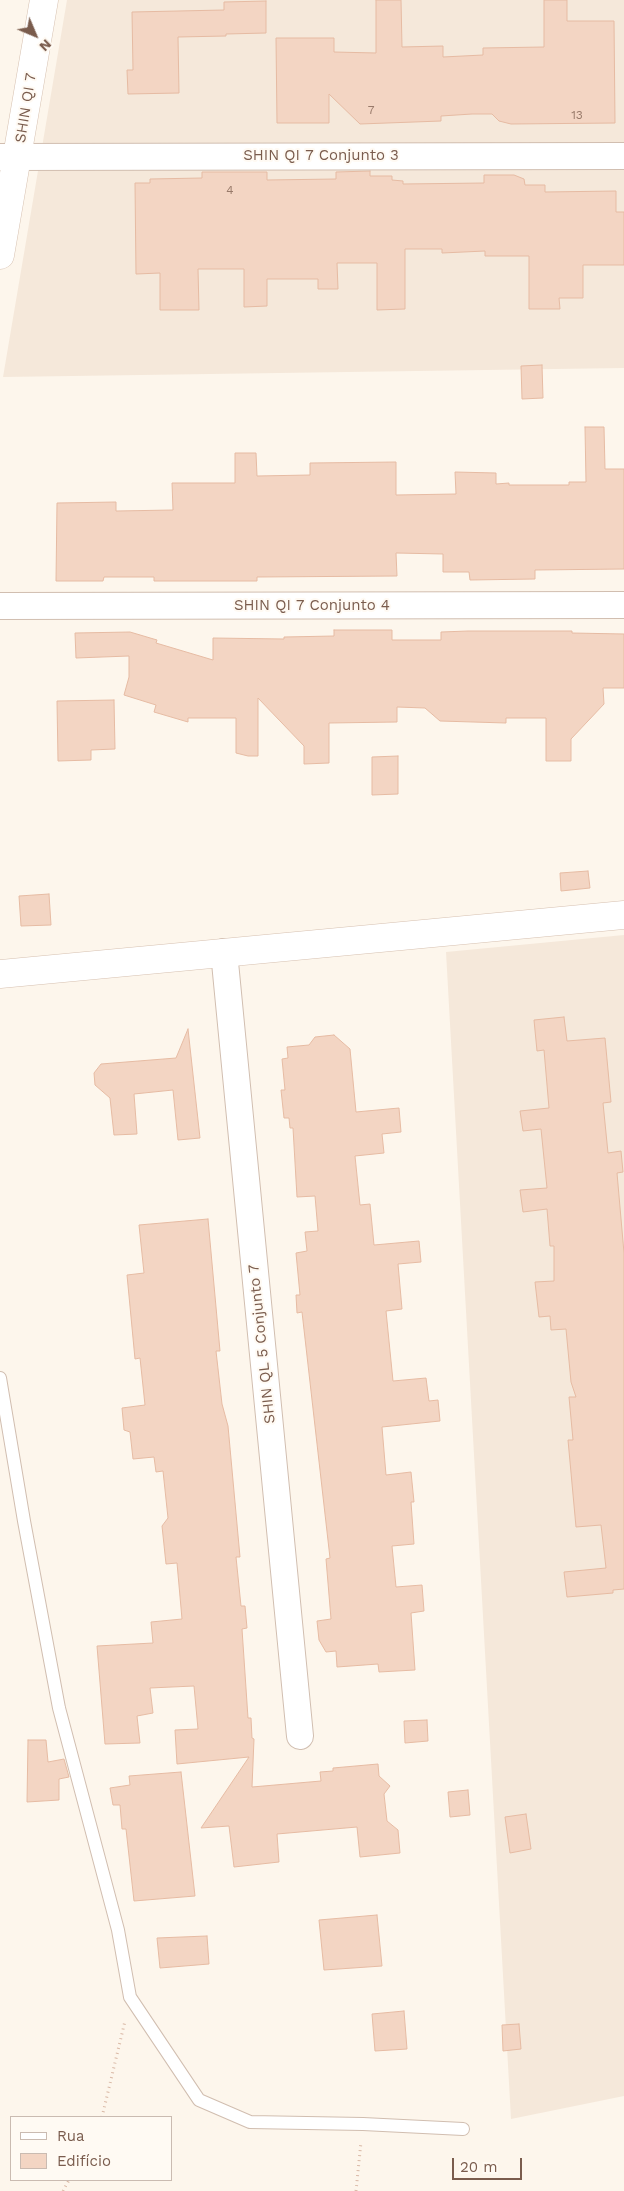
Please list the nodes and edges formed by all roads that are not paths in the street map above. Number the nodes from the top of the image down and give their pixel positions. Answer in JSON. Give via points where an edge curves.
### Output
{"nodes":[{"id":1,"x":44,"y":0,"type":"edge"},
{"id":2,"x":624,"y":156,"type":"edge"},
{"id":3,"x":9,"y":157,"type":"edge"},
{"id":4,"x":0,"y":255,"type":"edge"},
{"id":5,"x":624,"y":605,"type":"edge"},
{"id":6,"x":0,"y":606,"type":"edge"},
{"id":7,"x":624,"y":915,"type":"edge"},
{"id":8,"x":224,"y":952,"type":"junction"},
{"id":9,"x":0,"y":974,"type":"edge"},
{"id":10,"x":0,"y":1378,"type":"edge"},
{"id":11,"x":300,"y":1736,"type":"dead end"},
{"id":12,"x":463,"y":2129,"type":"dead end"}],
"edges":[{"from":1,"to":3,"type":"street","name":"SHIN QI 7"},
{"from":2,"to":3,"type":"street","name":"SHIN QI 7 Conjunto 3"},
{"from":3,"to":4,"type":"street","name":"SHIN QI 7"},
{"from":5,"to":6,"type":"street","name":"SHIN QI 7 Conjunto 4"},
{"from":7,"to":8,"type":"street"},
{"from":8,"to":9,"type":"street"},
{"from":8,"to":11,"type":"street","name":"SHIN QL 5 Conjunto 7"},
{"from":10,"to":12,"type":"lane","via":[[59,1708],[118,1930],[130,1996],[199,2100],[250,2122]]}]}
